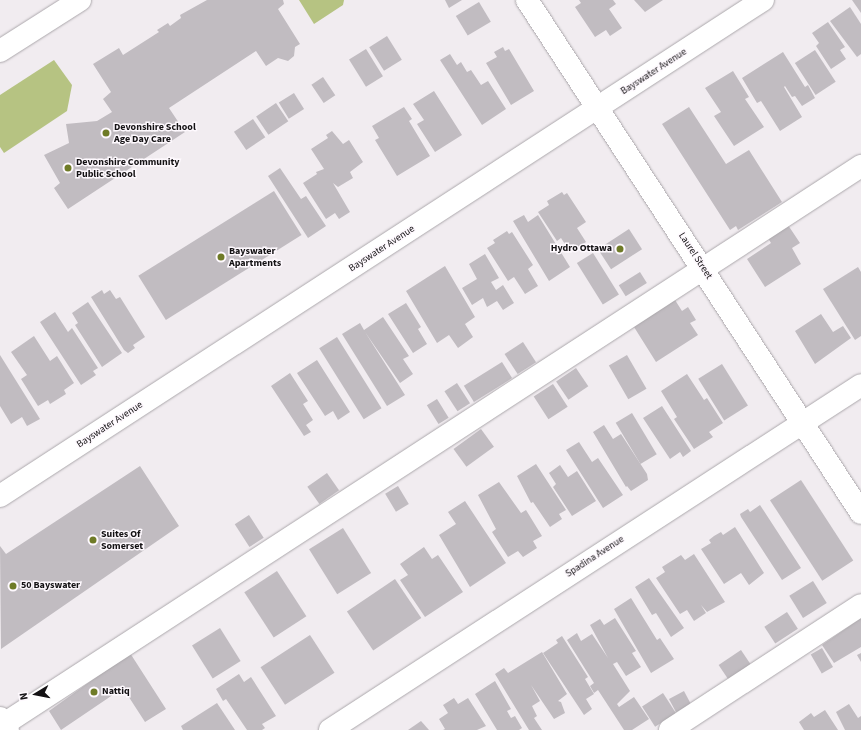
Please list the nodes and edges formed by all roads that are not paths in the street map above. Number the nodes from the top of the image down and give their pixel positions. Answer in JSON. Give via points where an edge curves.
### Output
{"nodes":[{"id":1,"x":80,"y":0,"type":"edge"},
{"id":2,"x":527,"y":0,"type":"edge"},
{"id":3,"x":763,"y":0,"type":"edge"},
{"id":4,"x":0,"y":51,"type":"edge"},
{"id":5,"x":598,"y":109,"type":"junction"},
{"id":6,"x":861,"y":166,"type":"edge"},
{"id":7,"x":703,"y":269,"type":"junction"},
{"id":8,"x":861,"y":384,"type":"edge"},
{"id":9,"x":802,"y":423,"type":"junction"},
{"id":10,"x":2,"y":490,"type":"edge"},
{"id":11,"x":861,"y":512,"type":"edge"},
{"id":12,"x":861,"y":605,"type":"edge"},
{"id":13,"x":4,"y":724,"type":"edge"},
{"id":14,"x":330,"y":730,"type":"edge"},
{"id":15,"x":670,"y":730,"type":"edge"}],
"edges":[{"from":1,"to":4,"type":"street"},
{"from":2,"to":5,"type":"street","name":"Laurel Street"},
{"from":3,"to":5,"type":"street","name":"Bayswater Avenue"},
{"from":5,"to":7,"type":"street","name":"Laurel Street"},
{"from":5,"to":10,"type":"street","name":"Bayswater Avenue"},
{"from":6,"to":7,"type":"street"},
{"from":7,"to":9,"type":"street","name":"Laurel Street"},
{"from":7,"to":13,"type":"street"},
{"from":8,"to":9,"type":"street","name":"Spadina Avenue"},
{"from":9,"to":11,"type":"street","name":"Laurel Street"},
{"from":9,"to":14,"type":"street","name":"Spadina Avenue"},
{"from":12,"to":15,"type":"street"}]}
